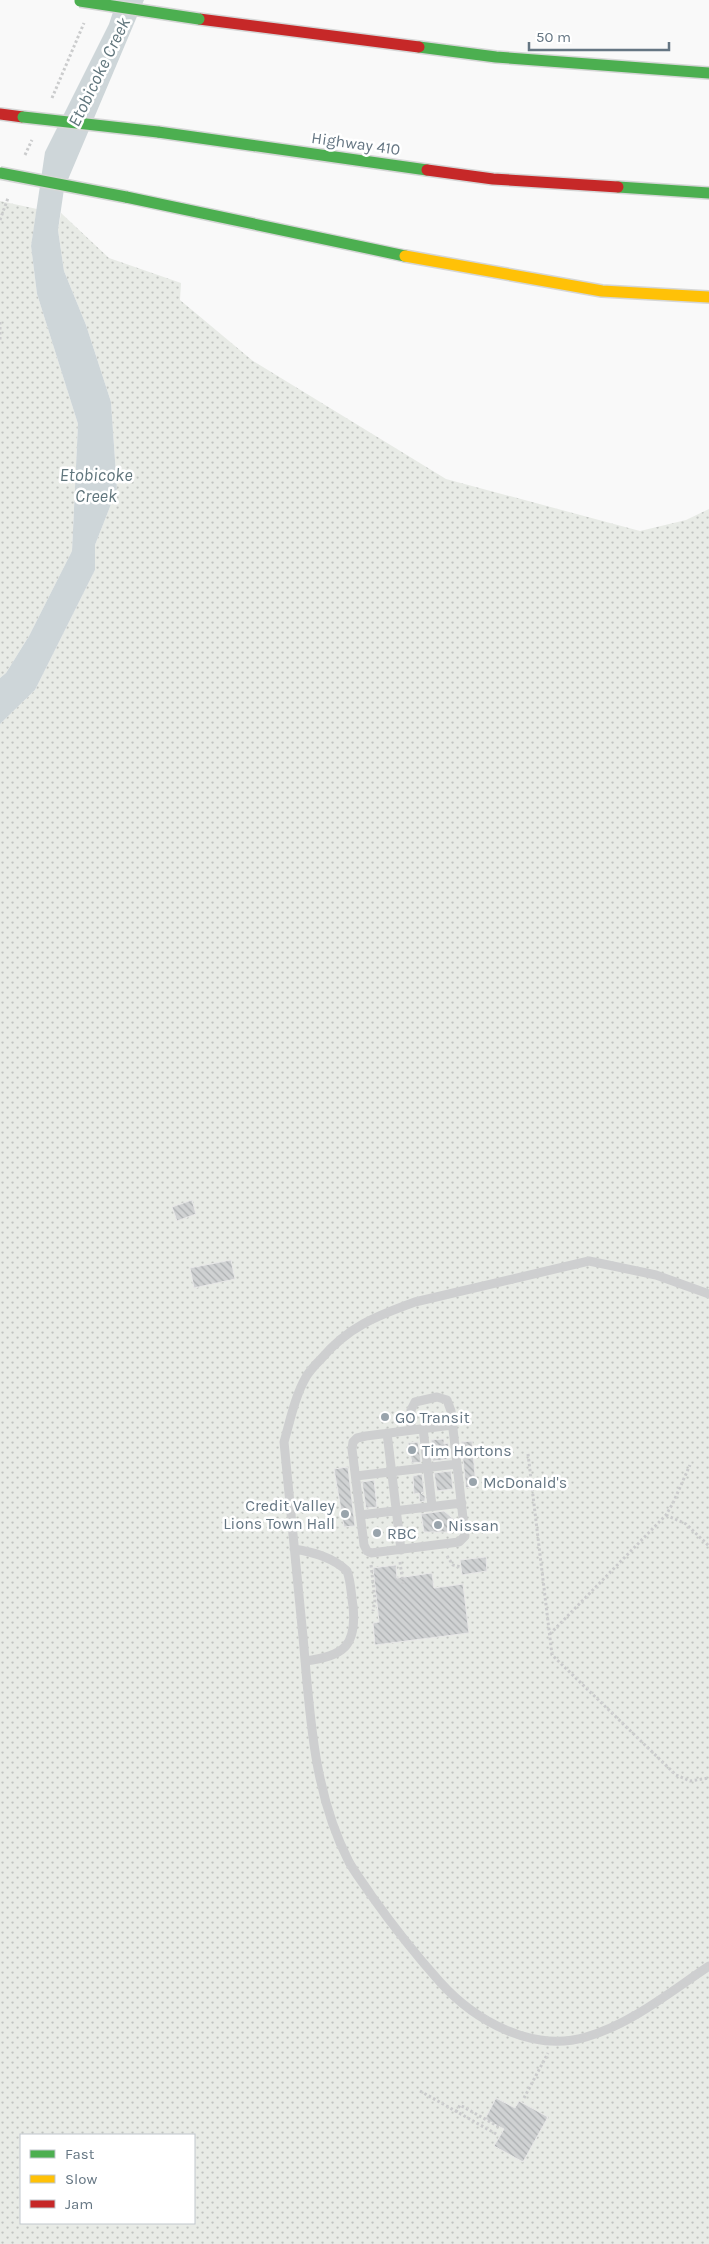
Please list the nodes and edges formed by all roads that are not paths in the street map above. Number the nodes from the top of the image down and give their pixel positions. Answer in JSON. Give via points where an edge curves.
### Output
{"nodes":[{"id":1,"x":78,"y":0,"type":"edge"},
{"id":2,"x":709,"y":73,"type":"edge"},
{"id":3,"x":0,"y":114,"type":"edge"},
{"id":4,"x":0,"y":173,"type":"edge"},
{"id":5,"x":709,"y":193,"type":"edge"},
{"id":6,"x":709,"y":297,"type":"edge"},
{"id":7,"x":709,"y":1294,"type":"edge"},
{"id":8,"x":452,"y":1424,"type":"junction"},
{"id":9,"x":423,"y":1428,"type":"junction"},
{"id":10,"x":411,"y":1430,"type":"junction"},
{"id":11,"x":387,"y":1433,"type":"junction"},
{"id":12,"x":457,"y":1464,"type":"junction"},
{"id":13,"x":428,"y":1468,"type":"junction"},
{"id":14,"x":392,"y":1472,"type":"junction"},
{"id":15,"x":356,"y":1476,"type":"junction"},
{"id":16,"x":462,"y":1503,"type":"junction"},
{"id":17,"x":432,"y":1506,"type":"junction"},
{"id":18,"x":396,"y":1510,"type":"junction"},
{"id":19,"x":360,"y":1515,"type":"junction"},
{"id":20,"x":294,"y":1549,"type":"junction"},
{"id":21,"x":401,"y":1554,"type":"junction"},
{"id":22,"x":305,"y":1661,"type":"junction"},
{"id":23,"x":709,"y":1966,"type":"edge"}],
"edges":[{"from":1,"to":2,"type":"highway","bridge":true,"via":[[496,57]]},
{"from":3,"to":5,"type":"highway","name":"Highway 410","bridge":true,"via":[[493,178]]},
{"from":4,"to":6,"type":"highway","bridge":true,"via":[[503,275],[602,291]]},
{"from":7,"to":20,"type":"lane","via":[[656,1274],[589,1260],[415,1302],[353,1328],[306,1376],[284,1442]]},
{"from":8,"to":9,"type":"lane"},
{"from":8,"to":10,"type":"lane","via":[[448,1402],[437,1397],[417,1400],[412,1404]]},
{"from":8,"to":12,"type":"lane"},
{"from":9,"to":10,"type":"lane"},
{"from":9,"to":13,"type":"lane"},
{"from":10,"to":11,"type":"lane"},
{"from":11,"to":14,"type":"lane"},
{"from":11,"to":15,"type":"lane","via":[[354,1440]]},
{"from":12,"to":13,"type":"lane"},
{"from":12,"to":16,"type":"lane"},
{"from":13,"to":14,"type":"lane"},
{"from":13,"to":17,"type":"lane"},
{"from":14,"to":15,"type":"lane"},
{"from":14,"to":18,"type":"lane"},
{"from":15,"to":19,"type":"lane"},
{"from":16,"to":17,"type":"lane"},
{"from":16,"to":21,"type":"lane","via":[[465,1533],[462,1541]]},
{"from":17,"to":18,"type":"lane"},
{"from":18,"to":19,"type":"lane"},
{"from":18,"to":21,"type":"lane"},
{"from":19,"to":21,"type":"lane","via":[[367,1551]]},
{"from":20,"to":22,"type":"lane"},
{"from":20,"to":22,"type":"lane","via":[[323,1556],[347,1571],[354,1622],[353,1633],[343,1648],[326,1658]]},
{"from":22,"to":23,"type":"lane","via":[[314,1750],[325,1804],[349,1863],[405,1943],[448,1991],[472,2011],[529,2038],[585,2038],[618,2026]]}]}
